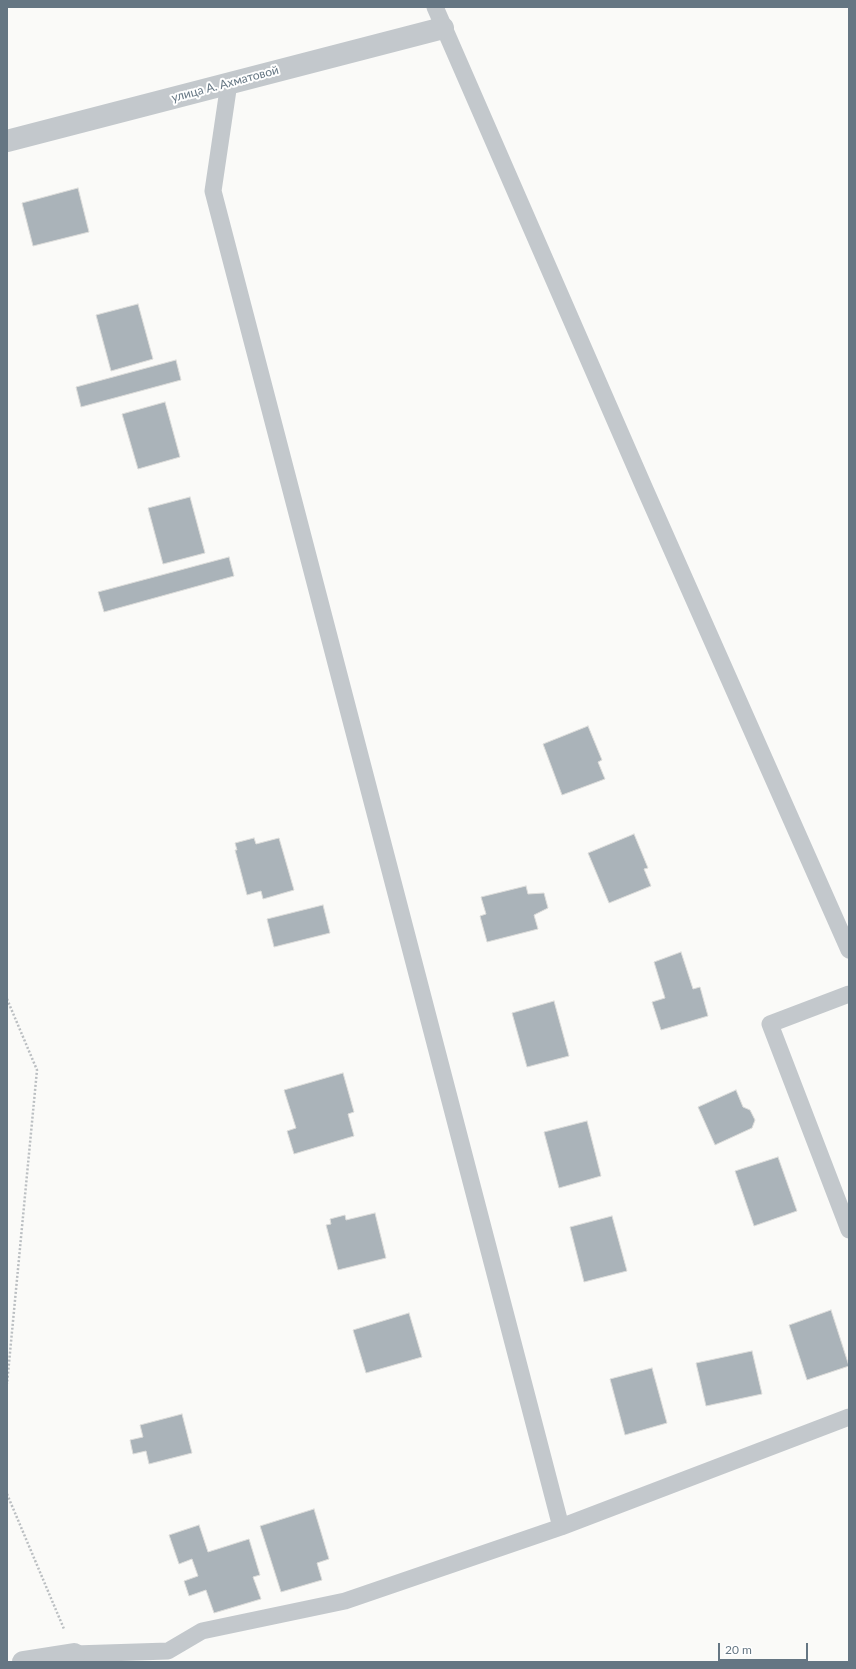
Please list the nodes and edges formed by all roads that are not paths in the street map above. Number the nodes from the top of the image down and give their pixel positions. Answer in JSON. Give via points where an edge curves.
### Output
{"nodes":[{"id":1,"x":435,"y":7,"type":"edge"},
{"id":2,"x":443,"y":28,"type":"junction"},
{"id":3,"x":229,"y":83,"type":"junction"},
{"id":4,"x":7,"y":141,"type":"edge"},
{"id":5,"x":849,"y":950,"type":"edge"},
{"id":6,"x":849,"y":994,"type":"edge"},
{"id":7,"x":849,"y":1230,"type":"edge"},
{"id":8,"x":849,"y":1417,"type":"edge"},
{"id":9,"x":561,"y":1527,"type":"junction"},
{"id":10,"x":74,"y":1654,"type":"joint"},
{"id":11,"x":23,"y":1662,"type":"edge"}],
"edges":[{"from":1,"to":2,"type":"lane"},
{"from":2,"to":3,"type":"street","name":"улица А. Ахматовой"},
{"from":2,"to":5,"type":"lane"},
{"from":3,"to":4,"type":"street","name":"улица А. Ахматовой"},
{"from":3,"to":9,"type":"lane","via":[[213,191]]},
{"from":6,"to":7,"type":"lane","via":[[770,1024]]},
{"from":8,"to":9,"type":"lane"},
{"from":9,"to":10,"type":"lane","via":[[345,1601],[202,1631],[168,1651]]},
{"from":10,"to":11,"type":"street"}]}
